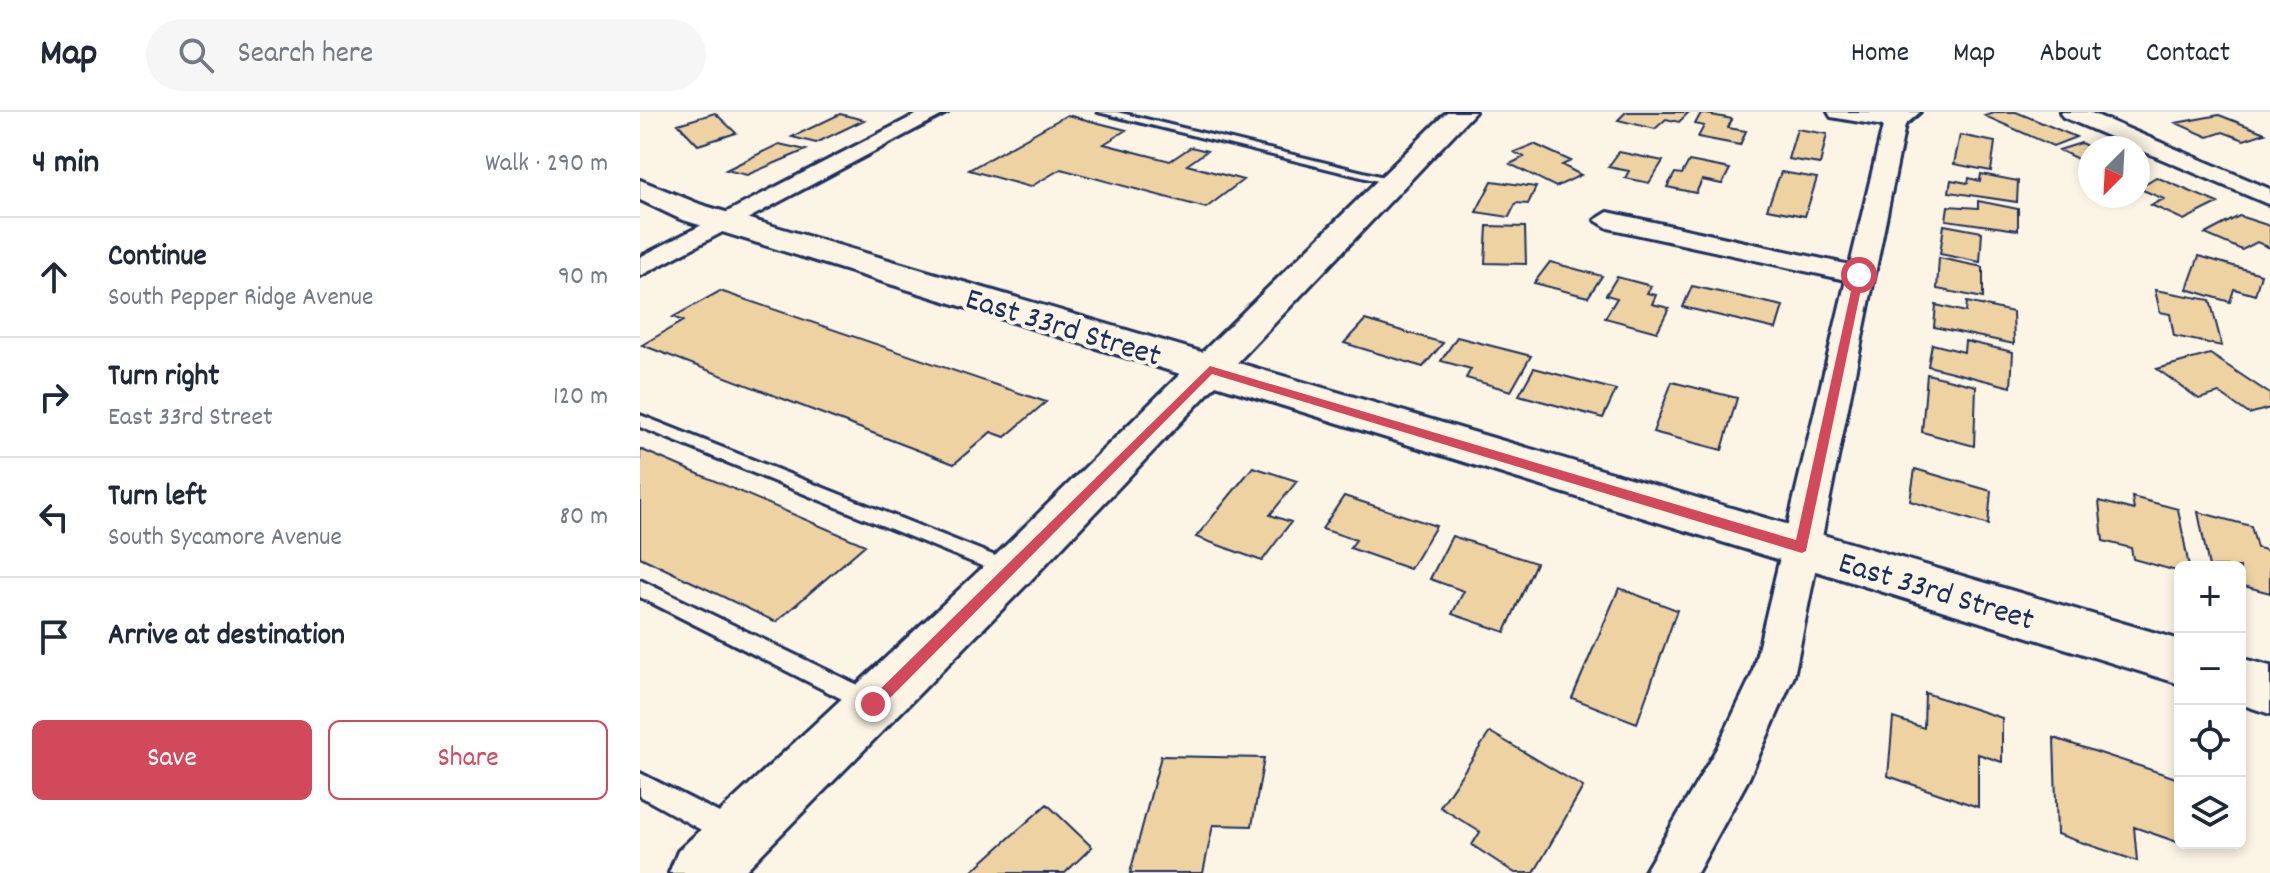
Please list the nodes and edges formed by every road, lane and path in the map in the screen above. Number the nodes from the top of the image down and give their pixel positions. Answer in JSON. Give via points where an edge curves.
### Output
{"nodes":[{"id":1,"x":937,"y":112,"type":"edge"},
{"id":2,"x":1103,"y":112,"type":"edge"},
{"id":3,"x":1462,"y":112,"type":"edge"},
{"id":4,"x":1839,"y":112,"type":"edge"},
{"id":5,"x":2071,"y":112,"type":"edge"},
{"id":6,"x":1902,"y":117,"type":"edge"},
{"id":7,"x":1394,"y":181,"type":"junction"},
{"id":8,"x":640,"y":189,"type":"edge"},
{"id":9,"x":2270,"y":198,"type":"edge"},
{"id":10,"x":1608,"y":220,"type":"dead end"},
{"id":11,"x":727,"y":223,"type":"junction"},
{"id":12,"x":640,"y":268,"type":"edge"},
{"id":13,"x":1859,"y":275,"type":"junction"},
{"id":14,"x":1210,"y":369,"type":"junction"},
{"id":15,"x":640,"y":421,"type":"edge"},
{"id":16,"x":1802,"y":547,"type":"junction"},
{"id":17,"x":1011,"y":570,"type":"junction"},
{"id":18,"x":640,"y":588,"type":"edge"},
{"id":19,"x":2174,"y":660,"type":"edge"},
{"id":20,"x":2246,"y":683,"type":"edge"},
{"id":21,"x":2270,"y":690,"type":"edge"},
{"id":22,"x":873,"y":704,"type":"junction"},
{"id":23,"x":640,"y":784,"type":"edge"},
{"id":24,"x":738,"y":836,"type":"junction"},
{"id":25,"x":700,"y":873,"type":"edge"},
{"id":26,"x":1669,"y":873,"type":"edge"}],
"edges":[{"from":1,"to":11,"type":"street"},
{"from":2,"to":7,"type":"lane"},
{"from":3,"to":7,"type":"street"},
{"from":4,"to":6,"type":"street"},
{"from":5,"to":9,"type":"street"},
{"from":6,"to":13,"type":"street"},
{"from":7,"to":14,"type":"street"},
{"from":8,"to":11,"type":"street","name":"East 33rd Street"},
{"from":10,"to":13,"type":"street"},
{"from":11,"to":12,"type":"street"},
{"from":11,"to":14,"type":"street","name":"East 33rd Street"},
{"from":13,"to":16,"type":"street"},
{"from":14,"to":16,"type":"street","name":"East 33rd Street"},
{"from":14,"to":17,"type":"street"},
{"from":15,"to":17,"type":"lane"},
{"from":16,"to":19,"type":"street","name":"East 33rd Street"},
{"from":16,"to":26,"type":"street","via":[[1773,676],[1733,763]]},
{"from":17,"to":22,"type":"street"},
{"from":18,"to":22,"type":"lane"},
{"from":20,"to":21,"type":"street"},
{"from":22,"to":24,"type":"street"},
{"from":23,"to":24,"type":"lane"},
{"from":24,"to":25,"type":"street"}]}
